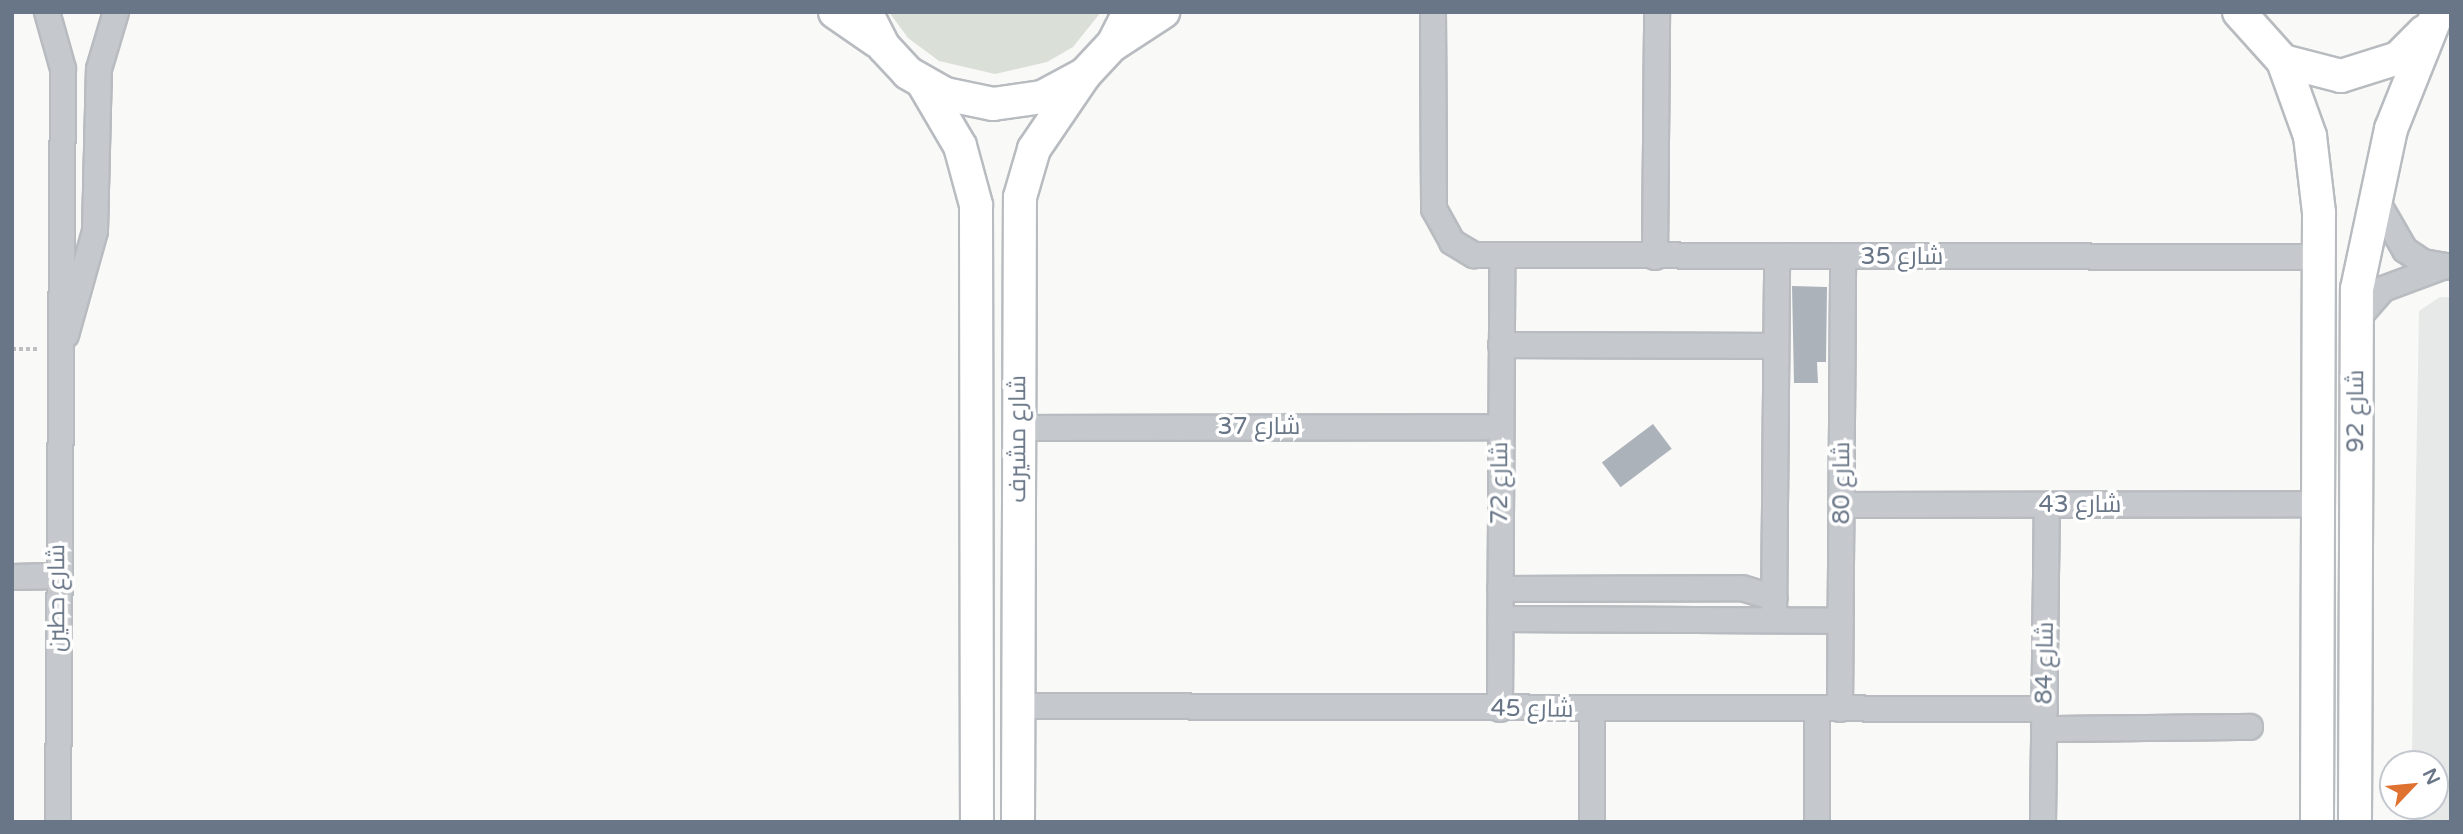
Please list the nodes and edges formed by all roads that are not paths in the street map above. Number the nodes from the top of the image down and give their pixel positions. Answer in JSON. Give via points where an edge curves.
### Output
{"nodes":[{"id":1,"x":47,"y":12,"type":"edge"},
{"id":2,"x":116,"y":12,"type":"edge"},
{"id":3,"x":835,"y":12,"type":"edge"},
{"id":4,"x":866,"y":12,"type":"edge"},
{"id":5,"x":1129,"y":12,"type":"edge"},
{"id":6,"x":1163,"y":12,"type":"edge"},
{"id":7,"x":1433,"y":12,"type":"edge"},
{"id":8,"x":1657,"y":12,"type":"edge"},
{"id":9,"x":2218,"y":12,"type":"edge"},
{"id":10,"x":2437,"y":13,"type":"edge"},
{"id":11,"x":2243,"y":21,"type":"edge"},
{"id":12,"x":1112,"y":44,"type":"junction"},
{"id":13,"x":884,"y":47,"type":"junction"},
{"id":14,"x":2283,"y":61,"type":"junction"},
{"id":15,"x":1085,"y":74,"type":"junction"},
{"id":16,"x":923,"y":83,"type":"junction"},
{"id":17,"x":2374,"y":195,"type":"junction"},
{"id":18,"x":1494,"y":257,"type":"junction"},
{"id":19,"x":1655,"y":257,"type":"junction"},
{"id":20,"x":1777,"y":257,"type":"junction"},
{"id":21,"x":1843,"y":257,"type":"junction"},
{"id":22,"x":2318,"y":257,"type":"junction"},
{"id":23,"x":2446,"y":267,"type":"edge"},
{"id":24,"x":2356,"y":320,"type":"junction"},
{"id":25,"x":1501,"y":345,"type":"junction"},
{"id":26,"x":1776,"y":346,"type":"junction"},
{"id":27,"x":57,"y":361,"type":"junction"},
{"id":28,"x":1500,"y":427,"type":"junction"},
{"id":29,"x":1017,"y":428,"type":"junction"},
{"id":30,"x":2318,"y":504,"type":"junction"},
{"id":31,"x":1842,"y":505,"type":"junction"},
{"id":32,"x":2047,"y":505,"type":"junction"},
{"id":33,"x":57,"y":576,"type":"junction"},
{"id":34,"x":12,"y":577,"type":"edge"},
{"id":35,"x":1500,"y":589,"type":"junction"},
{"id":36,"x":1774,"y":609,"type":"junction"},
{"id":37,"x":1500,"y":619,"type":"junction"},
{"id":38,"x":1841,"y":621,"type":"junction"},
{"id":39,"x":1018,"y":706,"type":"junction"},
{"id":40,"x":1500,"y":709,"type":"junction"},
{"id":41,"x":1829,"y":709,"type":"junction"},
{"id":42,"x":1592,"y":710,"type":"junction"},
{"id":43,"x":2045,"y":719,"type":"junction"},
{"id":44,"x":2250,"y":727,"type":"dead end"},
{"id":45,"x":58,"y":822,"type":"edge"},
{"id":46,"x":977,"y":822,"type":"edge"},
{"id":47,"x":1018,"y":822,"type":"edge"},
{"id":48,"x":1592,"y":822,"type":"edge"},
{"id":49,"x":1817,"y":822,"type":"edge"},
{"id":50,"x":2043,"y":822,"type":"edge"},
{"id":51,"x":2317,"y":822,"type":"edge"},
{"id":52,"x":2355,"y":822,"type":"edge"}],
"edges":[{"from":1,"to":27,"type":"street","name":"شارع حطين","via":[[63,69]]},
{"from":2,"to":27,"type":"street","name":"شارع حطين","via":[[99,69],[95,231]]},
{"from":3,"to":13,"type":"main road"},
{"from":4,"to":13,"type":"main road"},
{"from":5,"to":12,"type":"main road"},
{"from":6,"to":12,"type":"main road"},
{"from":7,"to":18,"type":"street","via":[[1429,229],[1442,252],[1466,261]]},
{"from":8,"to":19,"type":"street"},
{"from":9,"to":11,"type":"main road"},
{"from":10,"to":14,"type":"main road","via":[[2398,58],[2371,71],[2341,76]]},
{"from":10,"to":17,"type":"main road","name":"شارع 92"},
{"from":11,"to":14,"type":"main road"},
{"from":12,"to":15,"type":"main road"},
{"from":13,"to":16,"type":"main road"},
{"from":14,"to":22,"type":"main road","name":"شارع 92","via":[[2310,136]]},
{"from":15,"to":16,"type":"main road","via":[[1042,97],[993,104]]},
{"from":15,"to":29,"type":"main road","name":"شارع مشيرف","via":[[1034,149],[1020,197]]},
{"from":16,"to":46,"type":"main road","name":"شارع مشيرف","via":[[960,146],[976,205]]},
{"from":17,"to":23,"type":"street","via":[[2405,250]]},
{"from":17,"to":24,"type":"main road","name":"شارع 92"},
{"from":18,"to":19,"type":"street","name":"شارع 35"},
{"from":18,"to":25,"type":"street","name":"شارع 72"},
{"from":19,"to":20,"type":"street","name":"شارع 35"},
{"from":20,"to":21,"type":"street","name":"شارع 35"},
{"from":20,"to":26,"type":"street"},
{"from":21,"to":22,"type":"street","name":"شارع 35"},
{"from":21,"to":31,"type":"street","name":"شارع 80"},
{"from":22,"to":30,"type":"main road","name":"شارع 92"},
{"from":23,"to":24,"type":"street","via":[[2383,289]]},
{"from":24,"to":52,"type":"main road","name":"شارع 92"},
{"from":25,"to":26,"type":"street"},
{"from":25,"to":28,"type":"street","name":"شارع 72"},
{"from":26,"to":36,"type":"street"},
{"from":27,"to":33,"type":"street","name":"شارع حطين"},
{"from":28,"to":29,"type":"street","name":"شارع 37"},
{"from":28,"to":35,"type":"street","name":"شارع 72"},
{"from":29,"to":39,"type":"main road","name":"شارع مشيرف"},
{"from":30,"to":32,"type":"street","name":"شارع 43"},
{"from":30,"to":51,"type":"main road","name":"شارع 92"},
{"from":31,"to":32,"type":"street","name":"شارع 43"},
{"from":31,"to":38,"type":"street","name":"شارع 80"},
{"from":32,"to":43,"type":"street","name":"شارع 84"},
{"from":33,"to":34,"type":"street"},
{"from":33,"to":45,"type":"street","name":"شارع حطين"},
{"from":35,"to":36,"type":"street","via":[[1742,589]]},
{"from":35,"to":37,"type":"street","name":"شارع 72"},
{"from":36,"to":37,"type":"street"},
{"from":36,"to":38,"type":"street"},
{"from":37,"to":40,"type":"street","name":"شارع 72"},
{"from":38,"to":41,"type":"street","name":"شارع 80"},
{"from":39,"to":40,"type":"street","name":"شارع 45"},
{"from":39,"to":47,"type":"main road","name":"شارع مشيرف"},
{"from":40,"to":42,"type":"street","name":"شارع 45"},
{"from":41,"to":42,"type":"street","name":"شارع 45"},
{"from":41,"to":43,"type":"street","name":"شارع 45"},
{"from":41,"to":49,"type":"street","name":"شارع 80"},
{"from":42,"to":48,"type":"street"},
{"from":43,"to":44,"type":"street","name":"شارع 45"},
{"from":43,"to":50,"type":"street","name":"شارع 84"}]}
